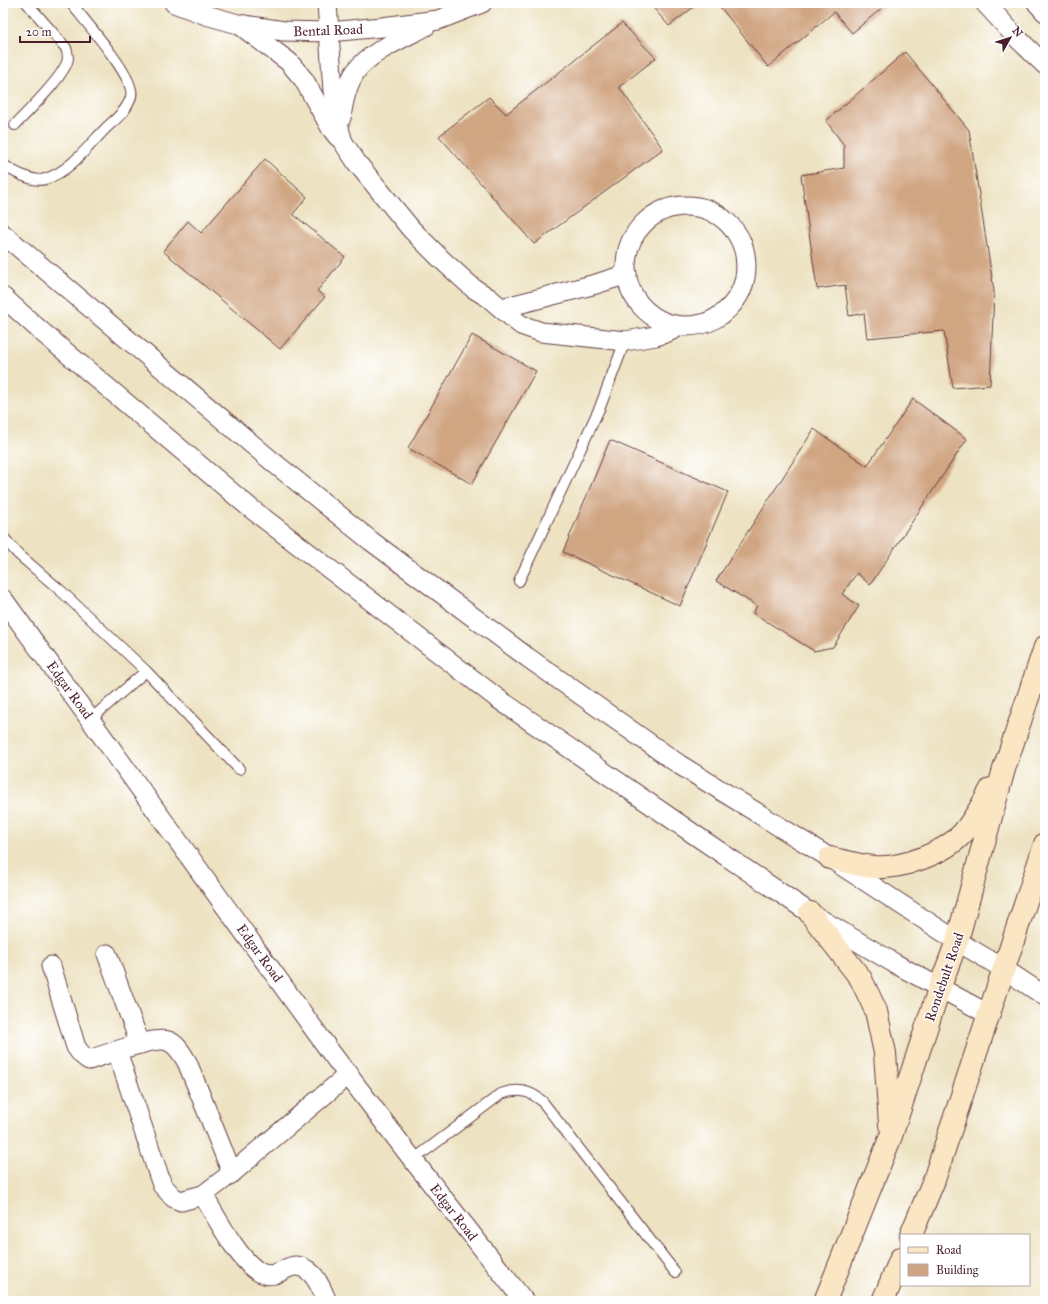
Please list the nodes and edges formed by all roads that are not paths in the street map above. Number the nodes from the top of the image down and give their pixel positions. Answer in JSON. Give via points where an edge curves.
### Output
{"nodes":[{"id":1,"x":27,"y":3,"type":"edge"},
{"id":2,"x":71,"y":3,"type":"edge"},
{"id":3,"x":174,"y":3,"type":"edge"},
{"id":4,"x":327,"y":3,"type":"edge"},
{"id":5,"x":482,"y":3,"type":"edge"},
{"id":6,"x":986,"y":3,"type":"edge"},
{"id":7,"x":1037,"y":3,"type":"edge"},
{"id":8,"x":1045,"y":12,"type":"edge"},
{"id":9,"x":438,"y":20,"type":"junction"},
{"id":10,"x":238,"y":24,"type":"junction"},
{"id":11,"x":329,"y":32,"type":"junction"},
{"id":12,"x":1045,"y":65,"type":"edge"},
{"id":13,"x":15,"y":124,"type":"dead end"},
{"id":14,"x":342,"y":137,"type":"junction"},
{"id":15,"x":3,"y":164,"type":"edge"},
{"id":16,"x":3,"y":234,"type":"edge"},
{"id":17,"x":627,"y":274,"type":"junction"},
{"id":18,"x":3,"y":297,"type":"edge"},
{"id":19,"x":502,"y":308,"type":"junction"},
{"id":20,"x":680,"y":326,"type":"junction"},
{"id":21,"x":625,"y":341,"type":"junction"},
{"id":22,"x":3,"y":537,"type":"edge"},
{"id":23,"x":519,"y":581,"type":"dead end"},
{"id":24,"x":3,"y":599,"type":"edge"},
{"id":25,"x":1045,"y":647,"type":"edge"},
{"id":26,"x":146,"y":671,"type":"junction"},
{"id":27,"x":91,"y":719,"type":"junction"},
{"id":28,"x":239,"y":769,"type":"dead end"},
{"id":29,"x":1004,"y":769,"type":"junction"},
{"id":30,"x":1045,"y":844,"type":"edge"},
{"id":31,"x":830,"y":858,"type":"junction"},
{"id":32,"x":810,"y":913,"type":"junction"},
{"id":33,"x":957,"y":941,"type":"junction"},
{"id":34,"x":107,"y":954,"type":"dead end"},
{"id":35,"x":51,"y":966,"type":"dead end"},
{"id":36,"x":1004,"y":969,"type":"junction"},
{"id":37,"x":939,"y":989,"type":"junction"},
{"id":38,"x":1045,"y":996,"type":"edge"},
{"id":39,"x":988,"y":1014,"type":"junction"},
{"id":40,"x":140,"y":1044,"type":"junction"},
{"id":41,"x":117,"y":1051,"type":"junction"},
{"id":42,"x":349,"y":1074,"type":"junction"},
{"id":43,"x":891,"y":1136,"type":"junction"},
{"id":44,"x":412,"y":1160,"type":"junction"},
{"id":45,"x":232,"y":1173,"type":"junction"},
{"id":46,"x":203,"y":1195,"type":"junction"},
{"id":47,"x":911,"y":1234,"type":"edge"},
{"id":48,"x":900,"y":1260,"type":"edge"},
{"id":49,"x":675,"y":1272,"type":"dead end"},
{"id":50,"x":327,"y":1301,"type":"edge"},
{"id":51,"x":524,"y":1301,"type":"edge"},
{"id":52,"x":826,"y":1301,"type":"edge"},
{"id":53,"x":883,"y":1301,"type":"edge"}],
"edges":[{"from":1,"to":13,"type":"lane","via":[[66,48],[68,58],[57,79]]},
{"from":2,"to":15,"type":"lane","via":[[126,78],[131,91],[130,101],[75,160],[56,174],[43,180],[26,177]]},
{"from":3,"to":10,"type":"street","name":"Bental Road"},
{"from":4,"to":11,"type":"street"},
{"from":5,"to":9,"type":"street","name":"Bental Road"},
{"from":6,"to":12,"type":"street"},
{"from":7,"to":8,"type":"street"},
{"from":9,"to":11,"type":"street","name":"Bental Road"},
{"from":9,"to":14,"type":"street","via":[[393,44],[369,59],[356,71],[348,86],[342,108]]},
{"from":10,"to":11,"type":"street","name":"Bental Road","via":[[284,31]]},
{"from":10,"to":14,"type":"street","via":[[289,62],[304,80],[331,128]]},
{"from":11,"to":14,"type":"street","via":[[333,91]]},
{"from":14,"to":19,"type":"street","via":[[358,163],[411,230],[473,288]]},
{"from":16,"to":31,"type":"street","via":[[267,457],[371,541],[527,657],[680,765]]},
{"from":17,"to":19,"type":"street"},
{"from":17,"to":20,"type":"street","via":[[631,290],[651,314],[665,322]]},
{"from":17,"to":20,"type":"street","via":[[627,256],[633,238],[643,223],[658,212],[676,206],[695,206],[712,212],[728,222],[739,237],[745,255],[746,273],[741,291],[730,306],[716,318],[699,324]]},
{"from":18,"to":32,"type":"street","via":[[248,507],[497,698]]},
{"from":19,"to":21,"type":"street","via":[[521,325],[541,332]]},
{"from":20,"to":21,"type":"street","via":[[656,336]]},
{"from":21,"to":23,"type":"lane","via":[[600,408]]},
{"from":22,"to":26,"type":"lane"},
{"from":24,"to":27,"type":"street","name":"Edgar Road"},
{"from":25,"to":29,"type":"main road","name":"Rondebult Road"},
{"from":26,"to":27,"type":"lane"},
{"from":26,"to":28,"type":"lane"},
{"from":27,"to":42,"type":"street","name":"Edgar Road"},
{"from":29,"to":31,"type":"main road","via":[[962,834],[926,857],[902,864],[876,867]]},
{"from":29,"to":33,"type":"main road","name":"Rondebult Road"},
{"from":30,"to":36,"type":"main road"},
{"from":31,"to":33,"type":"street"},
{"from":32,"to":37,"type":"street"},
{"from":32,"to":43,"type":"main road","via":[[861,979],[876,1011],[885,1053]]},
{"from":33,"to":36,"type":"street"},
{"from":33,"to":37,"type":"main road","name":"Rondebult Road"},
{"from":34,"to":40,"type":"street"},
{"from":35,"to":41,"type":"street","via":[[76,1047],[89,1060]]},
{"from":36,"to":38,"type":"street"},
{"from":36,"to":39,"type":"main road"},
{"from":37,"to":39,"type":"street"},
{"from":37,"to":43,"type":"main road","name":"Rondebult Road"},
{"from":39,"to":47,"type":"main road","via":[[934,1180]]},
{"from":40,"to":41,"type":"street"},
{"from":40,"to":45,"type":"street","via":[[161,1039],[177,1046],[187,1062]]},
{"from":41,"to":46,"type":"street","via":[[162,1185],[174,1198],[181,1201]]},
{"from":42,"to":44,"type":"street","name":"Edgar Road"},
{"from":42,"to":45,"type":"street"},
{"from":43,"to":52,"type":"main road","name":"Rondebult Road"},
{"from":44,"to":49,"type":"lane","via":[[501,1094],[515,1090],[530,1092],[542,1100]]},
{"from":44,"to":51,"type":"street","name":"Edgar Road"},
{"from":45,"to":46,"type":"street"},
{"from":46,"to":50,"type":"street","via":[[242,1257],[253,1268],[270,1276],[299,1266],[313,1275]]},
{"from":48,"to":53,"type":"main road"}]}
